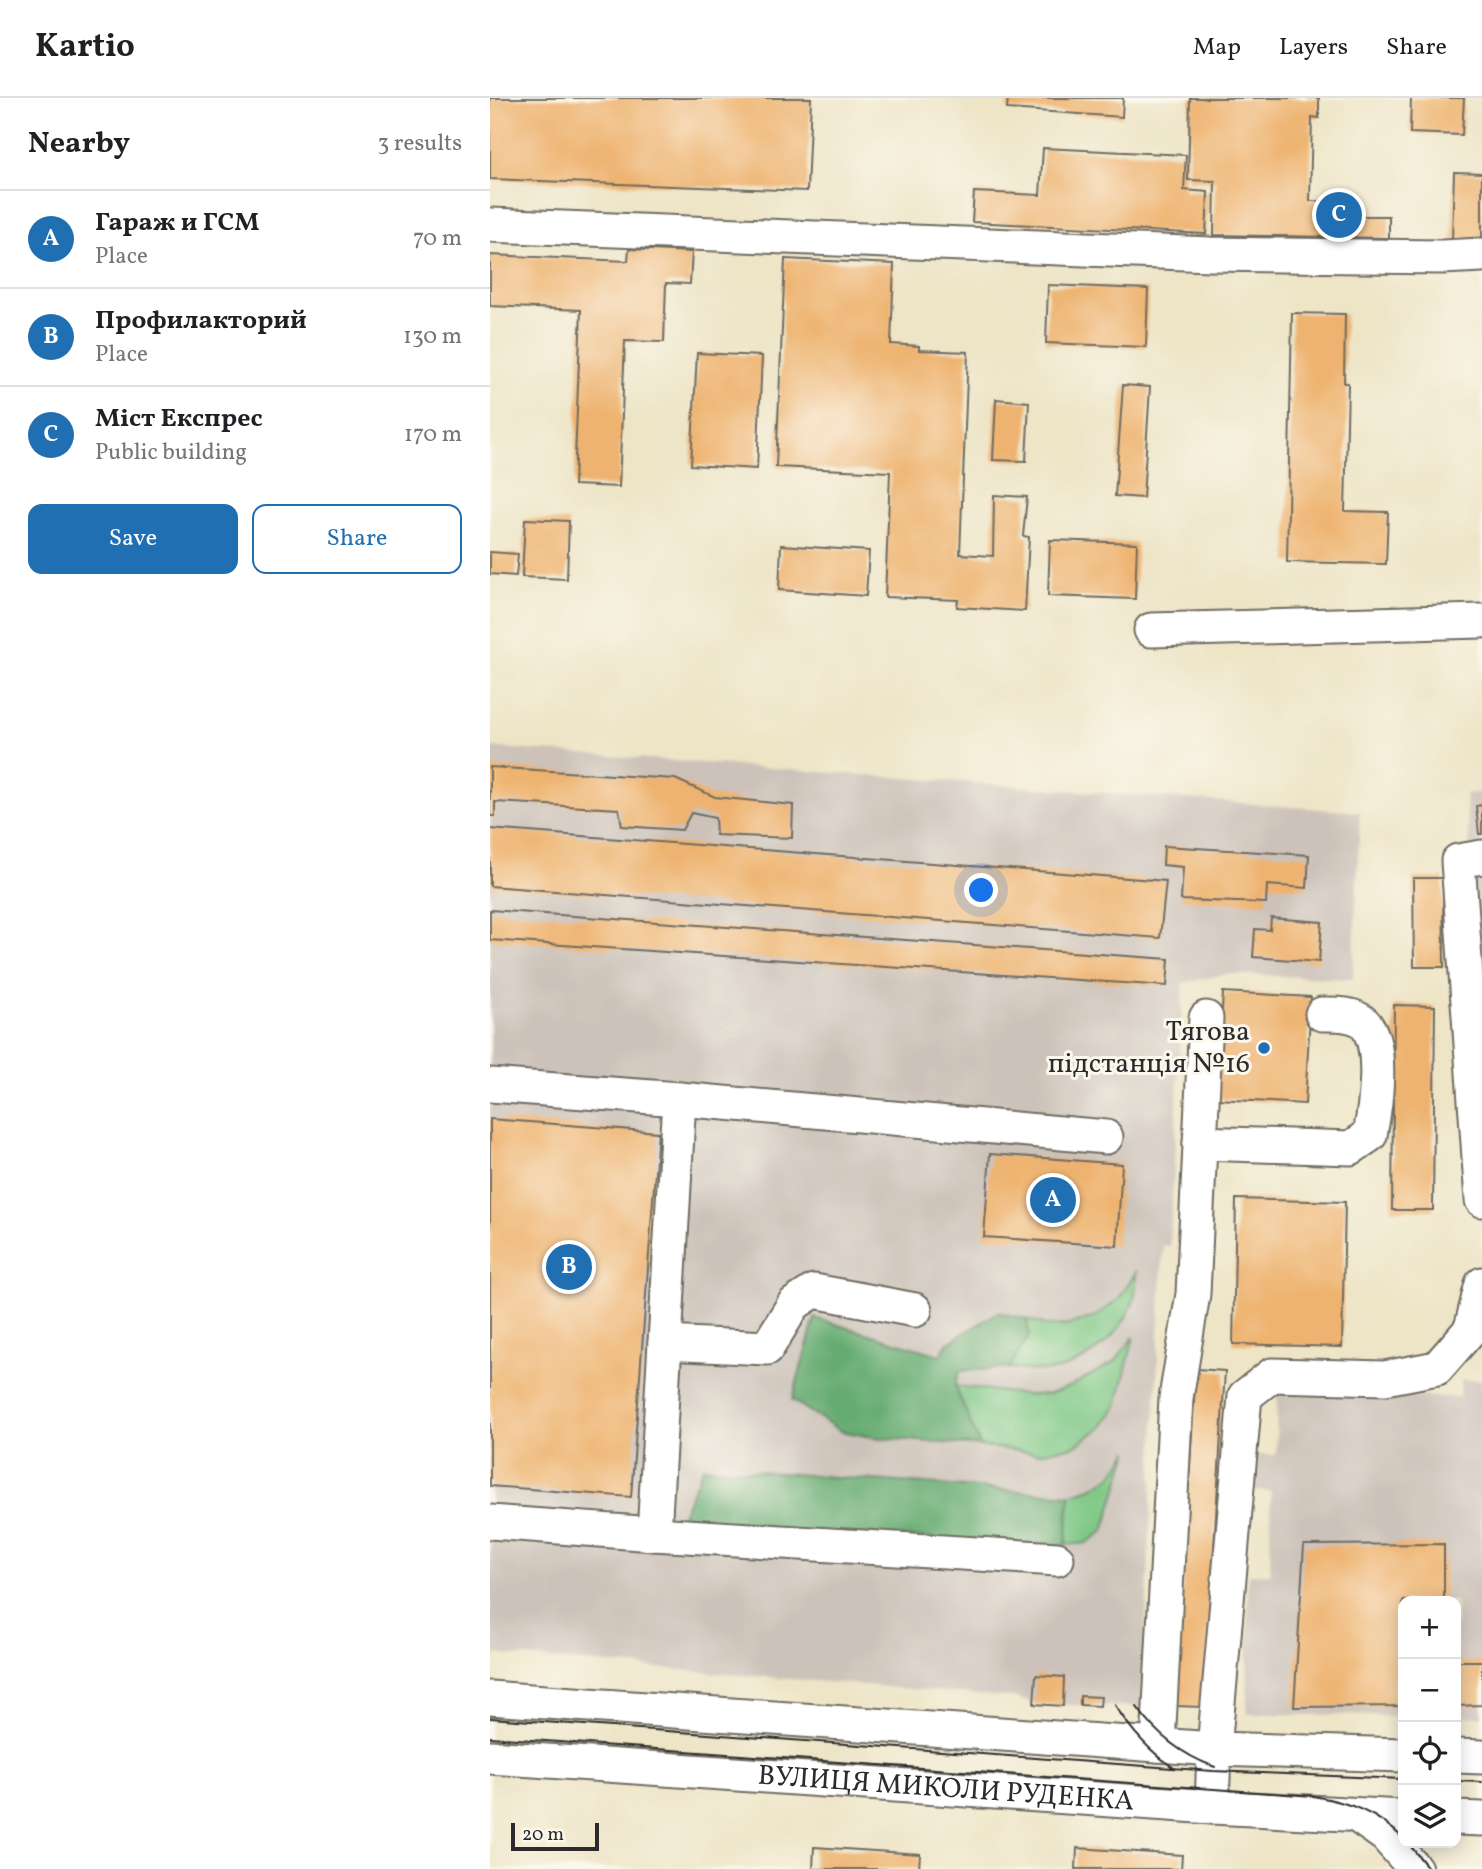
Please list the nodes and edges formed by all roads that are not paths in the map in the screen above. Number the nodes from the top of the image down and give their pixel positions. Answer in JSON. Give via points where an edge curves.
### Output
{"nodes":[{"id":1,"x":490,"y":225,"type":"edge"},
{"id":2,"x":1482,"y":255,"type":"edge"},
{"id":3,"x":1482,"y":621,"type":"edge"},
{"id":4,"x":1151,"y":629,"type":"dead end"},
{"id":5,"x":1482,"y":857,"type":"edge"},
{"id":6,"x":1322,"y":1014,"type":"dead end"},
{"id":7,"x":1206,"y":1018,"type":"dead end"},
{"id":8,"x":490,"y":1085,"type":"edge"},
{"id":9,"x":679,"y":1099,"type":"junction"},
{"id":10,"x":1106,"y":1137,"type":"dead end"},
{"id":11,"x":1480,"y":1142,"type":"edge"},
{"id":12,"x":1200,"y":1143,"type":"junction"},
{"id":13,"x":1482,"y":1200,"type":"edge"},
{"id":14,"x":1482,"y":1284,"type":"edge"},
{"id":15,"x":915,"y":1310,"type":"dead end"},
{"id":16,"x":1477,"y":1328,"type":"edge"},
{"id":17,"x":665,"y":1343,"type":"junction"},
{"id":18,"x":490,"y":1522,"type":"edge"},
{"id":19,"x":654,"y":1534,"type":"junction"},
{"id":20,"x":1058,"y":1559,"type":"dead end"},
{"id":21,"x":490,"y":1698,"type":"edge"},
{"id":22,"x":1158,"y":1745,"type":"junction"},
{"id":23,"x":1214,"y":1749,"type":"junction"},
{"id":24,"x":1398,"y":1755,"type":"edge"},
{"id":25,"x":1461,"y":1756,"type":"edge"},
{"id":26,"x":1482,"y":1756,"type":"edge"},
{"id":27,"x":490,"y":1757,"type":"edge"},
{"id":28,"x":1212,"y":1807,"type":"junction"},
{"id":29,"x":1356,"y":1815,"type":"junction"},
{"id":30,"x":1398,"y":1817,"type":"edge"},
{"id":31,"x":1461,"y":1818,"type":"edge"},
{"id":32,"x":1482,"y":1819,"type":"edge"},
{"id":33,"x":1415,"y":1869,"type":"edge"}],
"edges":[{"from":1,"to":2,"type":"street","via":[[1210,254]]},
{"from":3,"to":4,"type":"street"},
{"from":5,"to":11,"type":"street","via":[[1458,861]]},
{"from":6,"to":12,"type":"street","via":[[1348,1015],[1364,1023],[1376,1047],[1370,1135],[1351,1148]]},
{"from":7,"to":12,"type":"street"},
{"from":8,"to":9,"type":"street"},
{"from":9,"to":10,"type":"street"},
{"from":9,"to":17,"type":"street"},
{"from":11,"to":13,"type":"street"},
{"from":12,"to":22,"type":"street","via":[[1193,1294],[1176,1398]]},
{"from":14,"to":16,"type":"street"},
{"from":15,"to":17,"type":"street","via":[[814,1291],[794,1304],[767,1348]]},
{"from":16,"to":23,"type":"street","via":[[1437,1368],[1385,1378],[1272,1375],[1245,1396]]},
{"from":17,"to":19,"type":"street"},
{"from":18,"to":19,"type":"street"},
{"from":19,"to":20,"type":"street"},
{"from":21,"to":22,"type":"street","name":"ВУЛИЦЯ МИКОЛИ РУДЕНКА"},
{"from":22,"to":23,"type":"street","name":"ВУЛИЦЯ МИКОЛИ РУДЕНКА"},
{"from":23,"to":24,"type":"street","name":"ВУЛИЦЯ МИКОЛИ РУДЕНКА"},
{"from":23,"to":28,"type":"street"},
{"from":25,"to":26,"type":"street"},
{"from":27,"to":28,"type":"street","name":"ВУЛИЦЯ МИКОЛИ РУДЕНКА"},
{"from":28,"to":29,"type":"street","name":"ВУЛИЦЯ МИКОЛИ РУДЕНКА"},
{"from":29,"to":30,"type":"street","name":"ВУЛИЦЯ МИКОЛИ РУДЕНКА"},
{"from":29,"to":33,"type":"street","via":[[1386,1836]]},
{"from":31,"to":32,"type":"street"}]}
